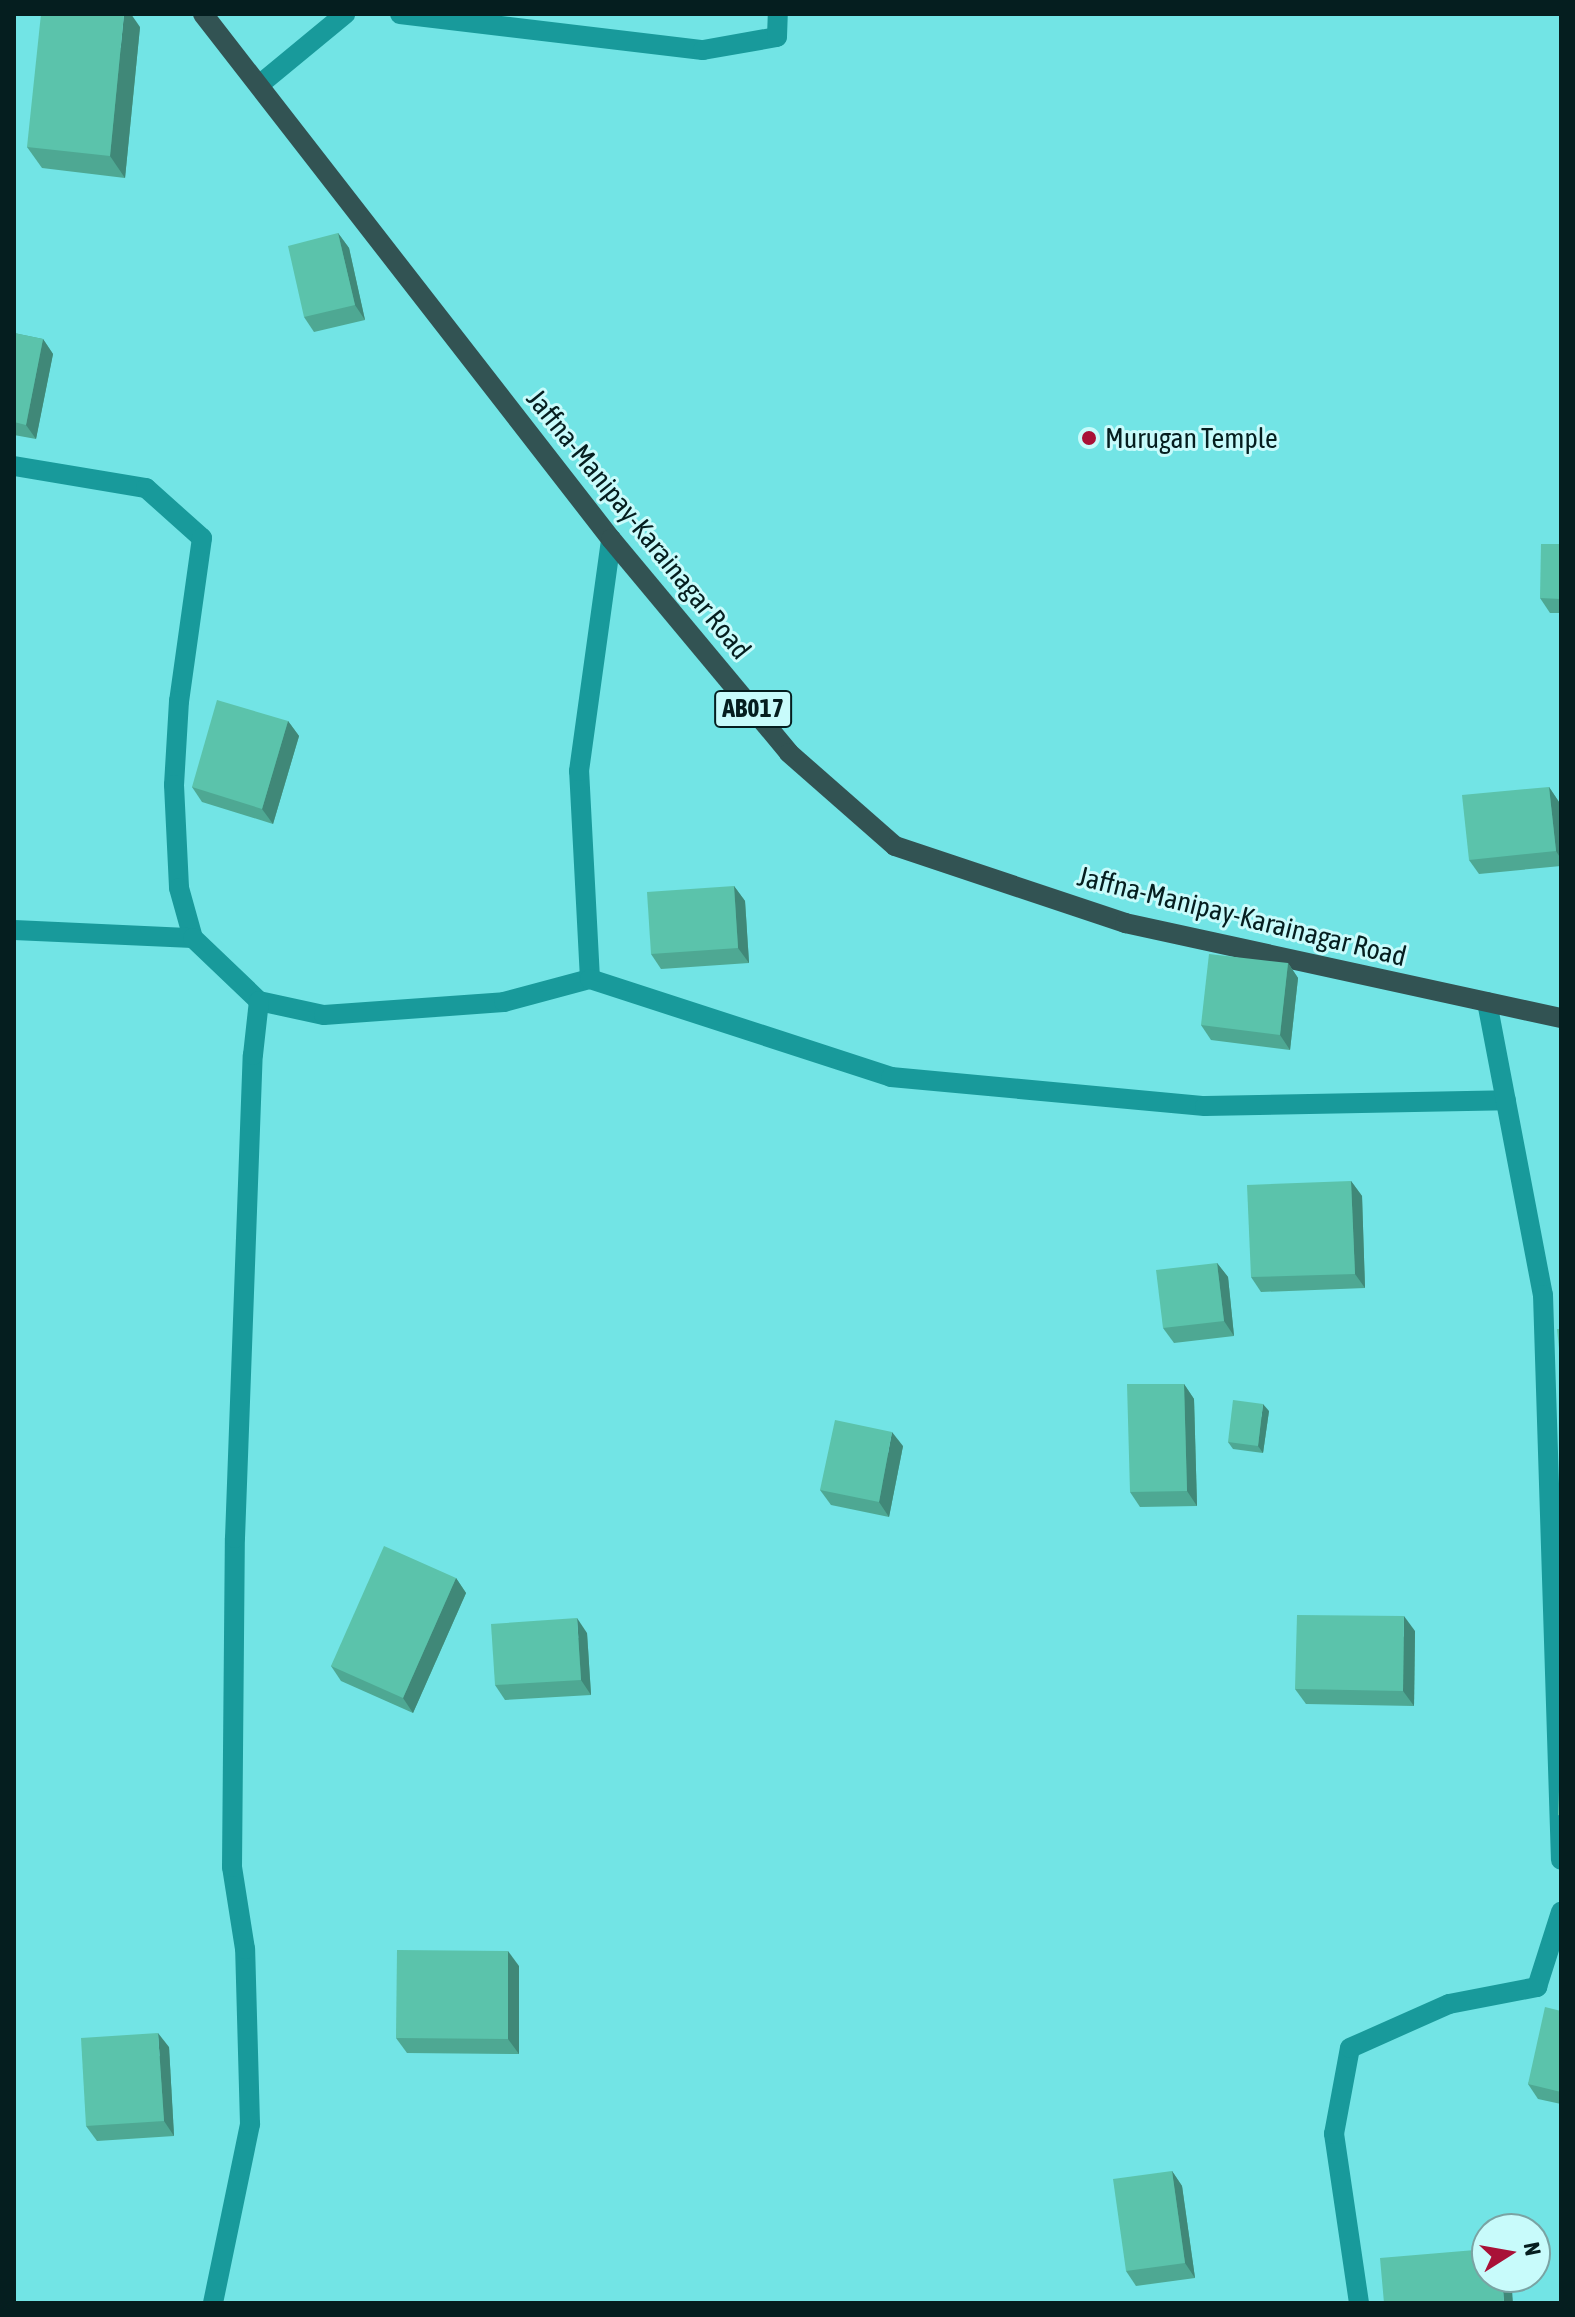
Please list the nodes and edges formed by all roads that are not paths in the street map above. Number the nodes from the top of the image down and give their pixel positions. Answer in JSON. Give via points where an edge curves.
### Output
{"nodes":[{"id":1,"x":203,"y":14,"type":"edge"},
{"id":2,"x":345,"y":14,"type":"edge"},
{"id":3,"x":400,"y":14,"type":"edge"},
{"id":4,"x":778,"y":14,"type":"edge"},
{"id":5,"x":259,"y":85,"type":"junction"},
{"id":6,"x":14,"y":466,"type":"edge"},
{"id":7,"x":611,"y":539,"type":"junction"},
{"id":8,"x":14,"y":930,"type":"edge"},
{"id":9,"x":193,"y":938,"type":"junction"},
{"id":10,"x":590,"y":979,"type":"junction"},
{"id":11,"x":259,"y":1001,"type":"junction"},
{"id":12,"x":1487,"y":1002,"type":"junction"},
{"id":13,"x":1561,"y":1018,"type":"edge"},
{"id":14,"x":1506,"y":1100,"type":"junction"},
{"id":15,"x":1561,"y":1860,"type":"edge"},
{"id":16,"x":1561,"y":1912,"type":"edge"},
{"id":17,"x":1555,"y":1949,"type":"edge"},
{"id":18,"x":213,"y":2303,"type":"edge"},
{"id":19,"x":1359,"y":2303,"type":"edge"}],
"edges":[{"from":1,"to":5,"type":"main road","name":"Jaffna-Manipay-Karainagar Road","number":"AB017"},
{"from":2,"to":5,"type":"street"},
{"from":3,"to":4,"type":"street","via":[[703,50],[777,37]]},
{"from":5,"to":7,"type":"main road","name":"Jaffna-Manipay-Karainagar Road","number":"AB017"},
{"from":6,"to":9,"type":"street","via":[[146,488],[202,538],[179,701],[174,785],[179,888]]},
{"from":7,"to":10,"type":"street","via":[[579,771]]},
{"from":7,"to":12,"type":"main road","name":"Jaffna-Manipay-Karainagar Road","number":"AB017","via":[[789,753],[895,846],[1125,923]]},
{"from":8,"to":9,"type":"street"},
{"from":9,"to":11,"type":"street"},
{"from":10,"to":11,"type":"street","via":[[504,1002],[324,1015]]},
{"from":10,"to":14,"type":"street","via":[[891,1077],[1205,1106]]},
{"from":11,"to":18,"type":"street","via":[[235,1538],[232,1836],[245,1949],[250,2124]]},
{"from":12,"to":13,"type":"main road","name":"Jaffna-Manipay-Karainagar Road","number":"AB017"},
{"from":12,"to":14,"type":"street"},
{"from":14,"to":15,"type":"street","via":[[1543,1295]]},
{"from":16,"to":17,"type":"street"},
{"from":17,"to":19,"type":"street","via":[[1537,1987],[1449,2004],[1350,2048],[1334,2134]]}]}
